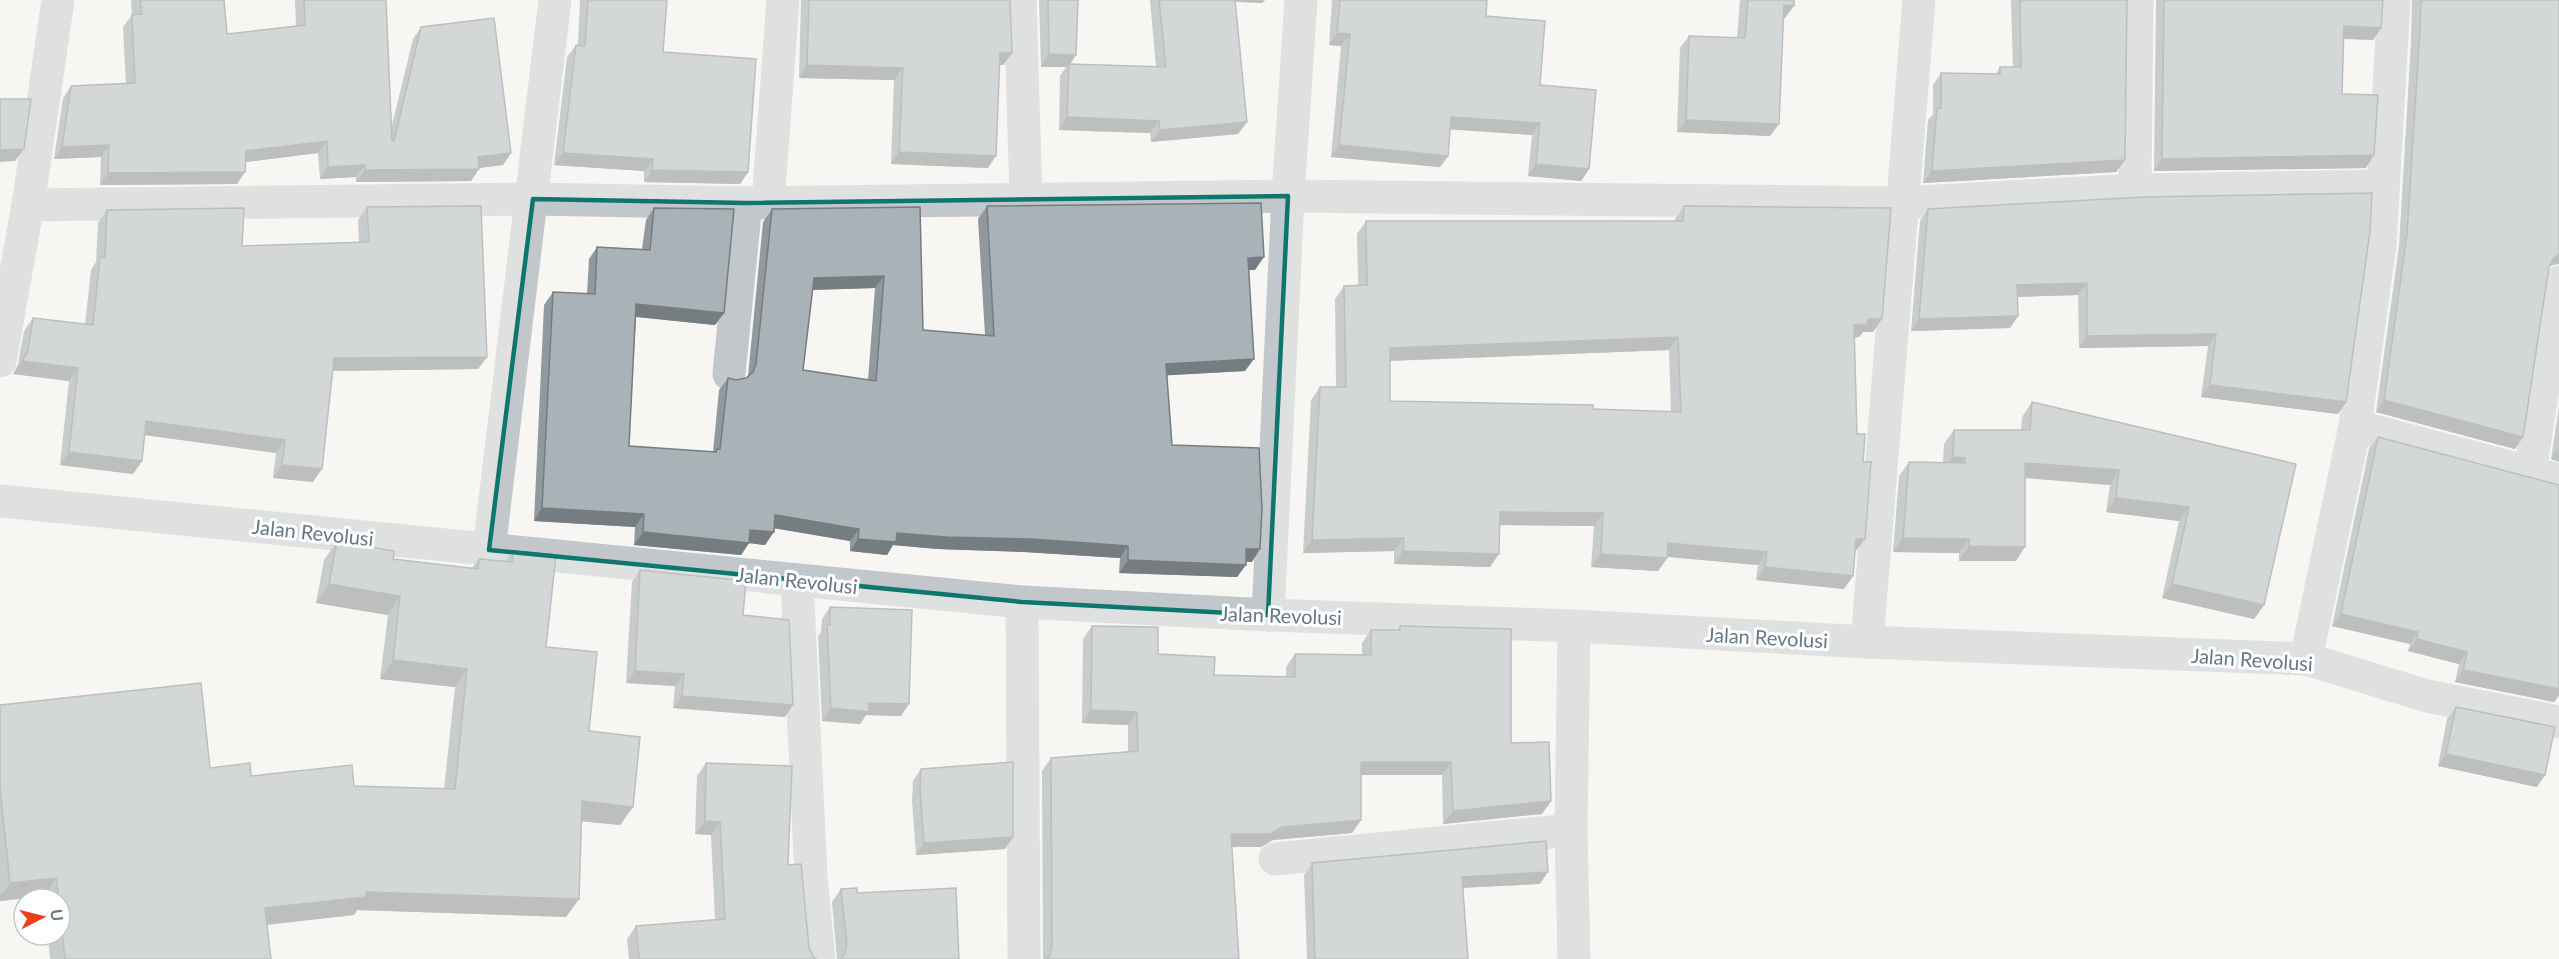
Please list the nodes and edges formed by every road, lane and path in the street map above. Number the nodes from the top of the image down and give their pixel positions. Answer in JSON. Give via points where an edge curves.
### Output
{"nodes":[{"id":1,"x":58,"y":0,"type":"edge"},
{"id":2,"x":555,"y":0,"type":"edge"},
{"id":3,"x":783,"y":0,"type":"edge"},
{"id":4,"x":1020,"y":0,"type":"edge"},
{"id":5,"x":1301,"y":0,"type":"edge"},
{"id":6,"x":1919,"y":0,"type":"edge"},
{"id":7,"x":2137,"y":0,"type":"edge"},
{"id":8,"x":2394,"y":0,"type":"edge"},
{"id":9,"x":2383,"y":186,"type":"junction"},
{"id":10,"x":2134,"y":190,"type":"junction"},
{"id":11,"x":1288,"y":196,"type":"junction"},
{"id":12,"x":533,"y":199,"type":"junction"},
{"id":13,"x":1026,"y":199,"type":"junction"},
{"id":14,"x":757,"y":203,"type":"junction"},
{"id":15,"x":1902,"y":203,"type":"junction"},
{"id":16,"x":28,"y":205,"type":"junction"},
{"id":17,"x":2559,"y":282,"type":"edge"},
{"id":18,"x":0,"y":361,"type":"edge"},
{"id":19,"x":729,"y":374,"type":"dead end"},
{"id":20,"x":2355,"y":426,"type":"junction"},
{"id":21,"x":2545,"y":476,"type":"edge"},
{"id":22,"x":0,"y":501,"type":"edge"},
{"id":23,"x":489,"y":550,"type":"junction"},
{"id":24,"x":797,"y":580,"type":"junction"},
{"id":25,"x":1022,"y":602,"type":"junction"},
{"id":26,"x":1268,"y":615,"type":"junction"},
{"id":27,"x":1574,"y":626,"type":"junction"},
{"id":28,"x":1867,"y":642,"type":"junction"},
{"id":29,"x":2306,"y":659,"type":"junction"},
{"id":30,"x":2559,"y":722,"type":"edge"},
{"id":31,"x":1570,"y":830,"type":"junction"},
{"id":32,"x":1275,"y":859,"type":"dead end"},
{"id":33,"x":819,"y":959,"type":"edge"},
{"id":34,"x":1024,"y":959,"type":"edge"},
{"id":35,"x":1574,"y":959,"type":"edge"}],
"edges":[{"from":1,"to":16,"type":"street"},
{"from":2,"to":12,"type":"street"},
{"from":3,"to":14,"type":"street"},
{"from":4,"to":13,"type":"street"},
{"from":5,"to":11,"type":"street"},
{"from":6,"to":15,"type":"street"},
{"from":7,"to":10,"type":"street"},
{"from":8,"to":9,"type":"street"},
{"from":9,"to":10,"type":"street"},
{"from":9,"to":20,"type":"street","via":[[2380,245]]},
{"from":10,"to":15,"type":"street"},
{"from":11,"to":13,"type":"street"},
{"from":11,"to":15,"type":"street"},
{"from":11,"to":26,"type":"street"},
{"from":12,"to":14,"type":"street"},
{"from":12,"to":16,"type":"street"},
{"from":12,"to":23,"type":"street"},
{"from":13,"to":14,"type":"street"},
{"from":14,"to":19,"type":"street"},
{"from":15,"to":28,"type":"street"},
{"from":16,"to":18,"type":"street"},
{"from":17,"to":21,"type":"street"},
{"from":20,"to":21,"type":"street"},
{"from":20,"to":29,"type":"street"},
{"from":22,"to":23,"type":"street","name":"Jalan Revolusi"},
{"from":23,"to":24,"type":"street","name":"Jalan Revolusi"},
{"from":24,"to":25,"type":"street","name":"Jalan Revolusi"},
{"from":24,"to":33,"type":"street","via":[[811,877]]},
{"from":25,"to":26,"type":"street","name":"Jalan Revolusi"},
{"from":25,"to":34,"type":"street"},
{"from":26,"to":27,"type":"street","name":"Jalan Revolusi"},
{"from":27,"to":28,"type":"street","name":"Jalan Revolusi"},
{"from":27,"to":31,"type":"street"},
{"from":28,"to":29,"type":"street","name":"Jalan Revolusi"},
{"from":29,"to":30,"type":"street","name":"Jalan Revolusi","via":[[2427,696]]},
{"from":31,"to":32,"type":"street"},
{"from":31,"to":35,"type":"street"}]}
